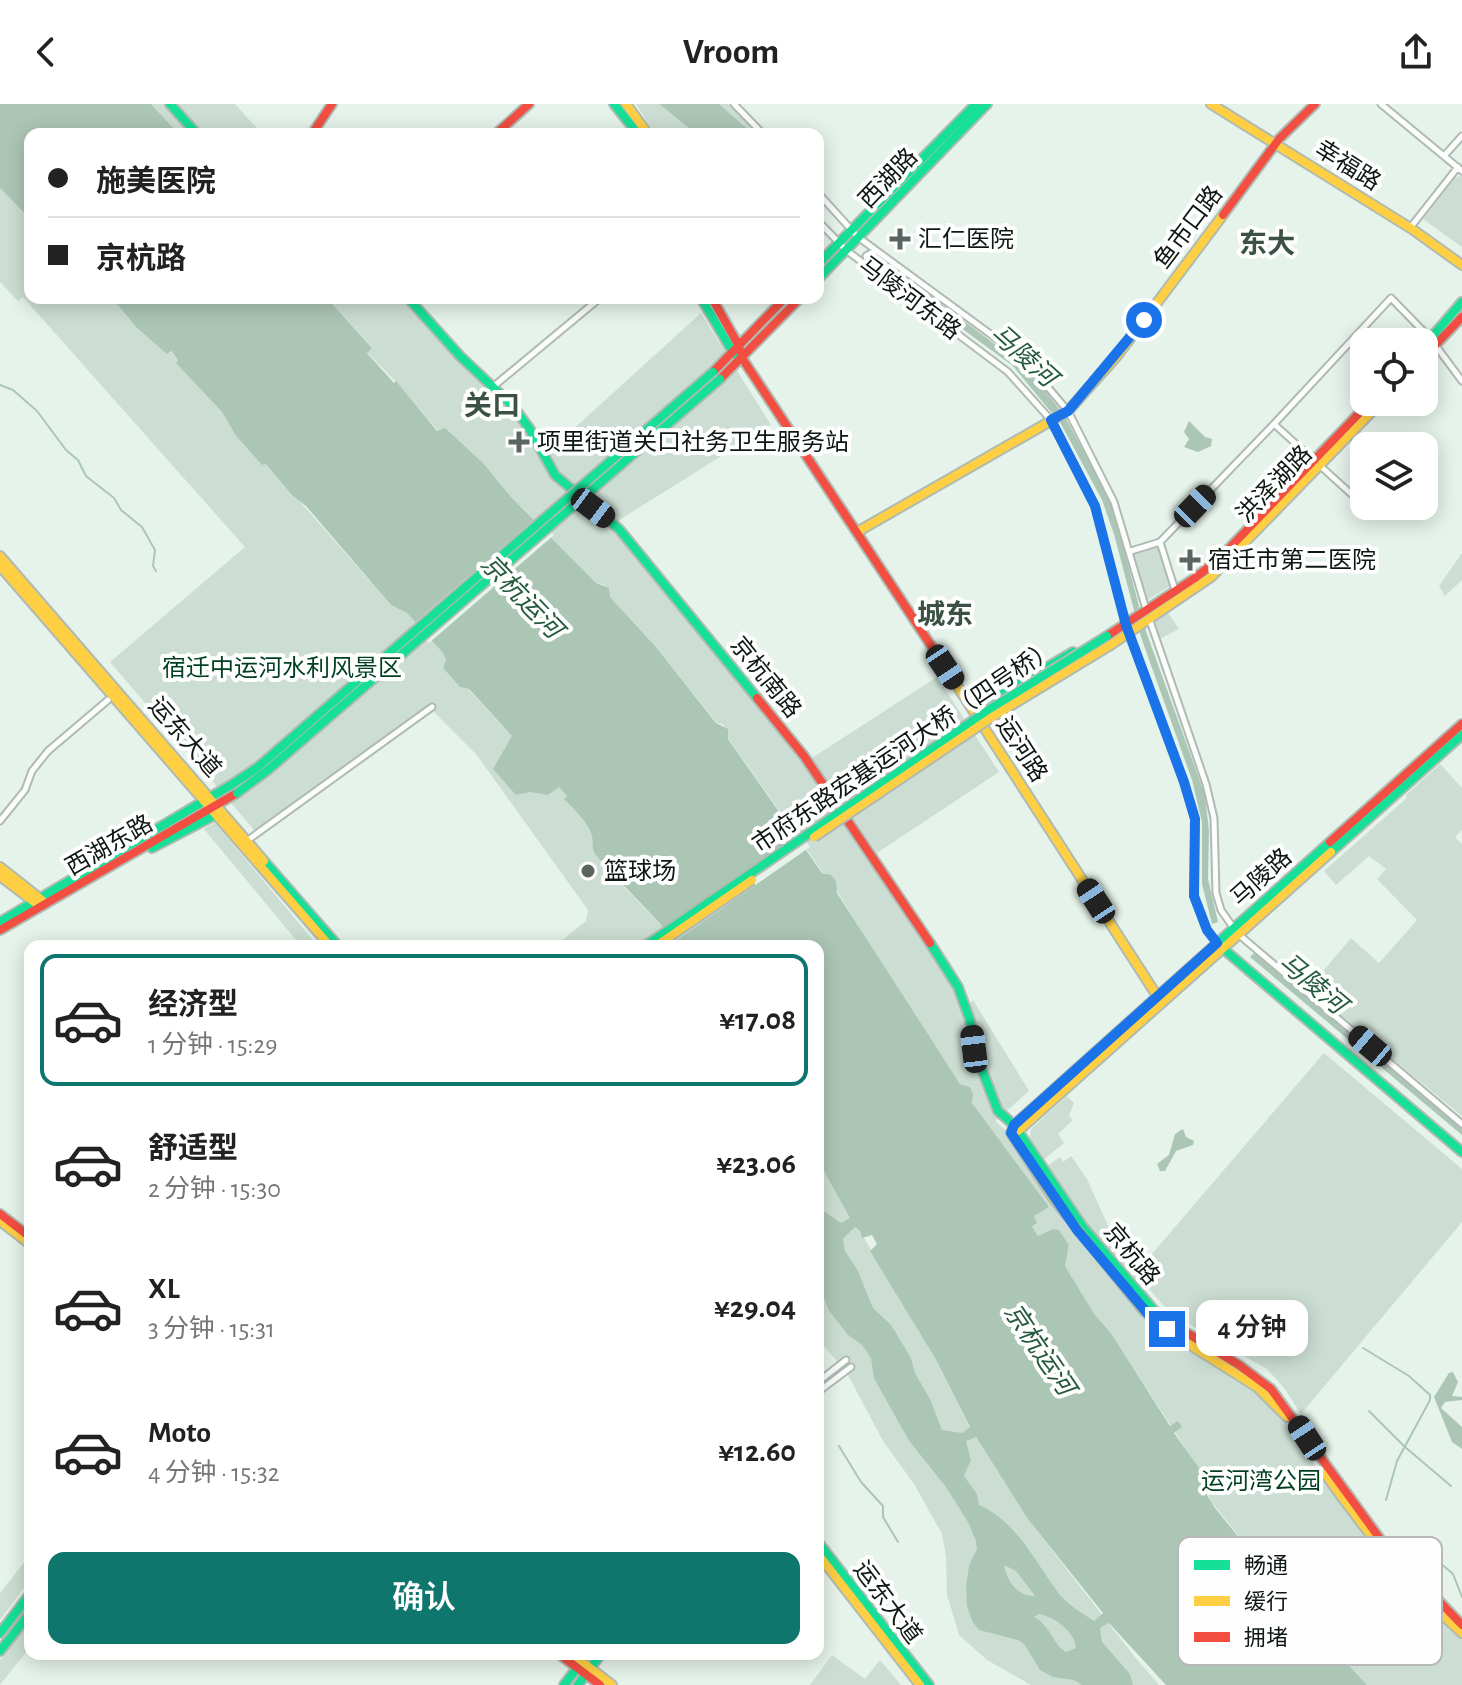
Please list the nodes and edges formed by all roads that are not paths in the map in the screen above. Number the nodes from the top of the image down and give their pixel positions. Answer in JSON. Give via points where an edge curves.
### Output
{"nodes":[{"id":1,"x":170,"y":104,"type":"edge"},
{"id":2,"x":332,"y":104,"type":"edge"},
{"id":3,"x":529,"y":104,"type":"edge"},
{"id":4,"x":614,"y":104,"type":"edge"},
{"id":5,"x":626,"y":104,"type":"edge"},
{"id":6,"x":734,"y":104,"type":"edge"},
{"id":7,"x":976,"y":104,"type":"edge"},
{"id":8,"x":987,"y":104,"type":"edge"},
{"id":9,"x":1211,"y":104,"type":"edge"},
{"id":10,"x":1220,"y":104,"type":"edge"},
{"id":11,"x":1315,"y":104,"type":"edge"},
{"id":12,"x":1381,"y":104,"type":"edge"},
{"id":13,"x":192,"y":128,"type":"edge"},
{"id":14,"x":316,"y":128,"type":"edge"},
{"id":15,"x":503,"y":128,"type":"edge"},
{"id":16,"x":633,"y":128,"type":"edge"},
{"id":17,"x":644,"y":128,"type":"edge"},
{"id":18,"x":757,"y":128,"type":"edge"},
{"id":19,"x":1462,"y":136,"type":"edge"},
{"id":20,"x":1278,"y":141,"type":"junction"},
{"id":21,"x":1444,"y":156,"type":"junction"},
{"id":22,"x":1461,"y":169,"type":"edge"},
{"id":23,"x":824,"y":200,"type":"edge"},
{"id":24,"x":1411,"y":226,"type":"junction"},
{"id":25,"x":824,"y":227,"type":"edge"},
{"id":26,"x":855,"y":234,"type":"junction"},
{"id":27,"x":842,"y":246,"type":"junction"},
{"id":28,"x":876,"y":251,"type":"junction"},
{"id":29,"x":1462,"y":258,"type":"edge"},
{"id":30,"x":824,"y":260,"type":"edge"},
{"id":31,"x":1462,"y":265,"type":"edge"},
{"id":32,"x":870,"y":269,"type":"junction"},
{"id":33,"x":824,"y":271,"type":"edge"},
{"id":34,"x":1462,"y":302,"type":"edge"},
{"id":35,"x":413,"y":304,"type":"edge"},
{"id":36,"x":593,"y":304,"type":"edge"},
{"id":37,"x":705,"y":304,"type":"edge"},
{"id":38,"x":715,"y":304,"type":"edge"},
{"id":39,"x":779,"y":304,"type":"edge"},
{"id":40,"x":794,"y":304,"type":"edge"},
{"id":41,"x":1462,"y":317,"type":"edge"},
{"id":42,"x":1363,"y":328,"type":"edge"},
{"id":43,"x":1417,"y":328,"type":"edge"},
{"id":44,"x":1438,"y":333,"type":"edge"},
{"id":45,"x":1438,"y":336,"type":"edge"},
{"id":46,"x":1350,"y":342,"type":"edge"},
{"id":47,"x":736,"y":350,"type":"junction"},
{"id":48,"x":1438,"y":352,"type":"edge"},
{"id":49,"x":742,"y":358,"type":"junction"},
{"id":50,"x":716,"y":376,"type":"junction"},
{"id":51,"x":1462,"y":381,"type":"edge"},
{"id":52,"x":494,"y":386,"type":"junction"},
{"id":53,"x":1060,"y":416,"type":"junction"},
{"id":54,"x":1358,"y":416,"type":"edge"},
{"id":55,"x":1366,"y":416,"type":"edge"},
{"id":56,"x":1274,"y":424,"type":"junction"},
{"id":57,"x":1318,"y":462,"type":"junction"},
{"id":58,"x":1350,"y":492,"type":"edge"},
{"id":59,"x":857,"y":532,"type":"junction"},
{"id":60,"x":1160,"y":542,"type":"junction"},
{"id":61,"x":1131,"y":551,"type":"junction"},
{"id":62,"x":0,"y":556,"type":"edge"},
{"id":63,"x":0,"y":566,"type":"edge"},
{"id":64,"x":1175,"y":591,"type":"junction"},
{"id":65,"x":1148,"y":615,"type":"junction"},
{"id":66,"x":1130,"y":628,"type":"junction"},
{"id":67,"x":1110,"y":640,"type":"junction"},
{"id":68,"x":108,"y":700,"type":"dead end"},
{"id":69,"x":432,"y":707,"type":"dead end"},
{"id":70,"x":974,"y":711,"type":"junction"},
{"id":71,"x":1462,"y":724,"type":"edge"},
{"id":72,"x":984,"y":727,"type":"junction"},
{"id":73,"x":1462,"y":735,"type":"edge"},
{"id":74,"x":234,"y":789,"type":"junction"},
{"id":75,"x":207,"y":799,"type":"junction"},
{"id":76,"x":215,"y":810,"type":"junction"},
{"id":77,"x":0,"y":821,"type":"edge"},
{"id":78,"x":247,"y":841,"type":"junction"},
{"id":79,"x":0,"y":867,"type":"edge"},
{"id":80,"x":0,"y":876,"type":"edge"},
{"id":81,"x":41,"y":903,"type":"junction"},
{"id":82,"x":0,"y":922,"type":"edge"},
{"id":83,"x":0,"y":930,"type":"edge"},
{"id":84,"x":1235,"y":931,"type":"junction"},
{"id":85,"x":325,"y":940,"type":"edge"},
{"id":86,"x":333,"y":940,"type":"edge"},
{"id":87,"x":654,"y":940,"type":"edge"},
{"id":88,"x":665,"y":940,"type":"edge"},
{"id":89,"x":1219,"y":945,"type":"junction"},
{"id":90,"x":1159,"y":999,"type":"junction"},
{"id":91,"x":1462,"y":1124,"type":"edge"},
{"id":92,"x":1015,"y":1129,"type":"junction"},
{"id":93,"x":1462,"y":1152,"type":"edge"},
{"id":94,"x":0,"y":1214,"type":"edge"},
{"id":95,"x":0,"y":1221,"type":"edge"},
{"id":96,"x":24,"y":1232,"type":"edge"},
{"id":97,"x":24,"y":1239,"type":"edge"},
{"id":98,"x":846,"y":1360,"type":"dead end"},
{"id":99,"x":851,"y":1367,"type":"dead end"},
{"id":100,"x":824,"y":1377,"type":"edge"},
{"id":101,"x":824,"y":1387,"type":"edge"},
{"id":102,"x":1371,"y":1537,"type":"edge"},
{"id":103,"x":1379,"y":1537,"type":"edge"},
{"id":104,"x":824,"y":1550,"type":"edge"},
{"id":105,"x":824,"y":1562,"type":"edge"},
{"id":106,"x":24,"y":1602,"type":"edge"},
{"id":107,"x":1442,"y":1604,"type":"edge"},
{"id":108,"x":1442,"y":1614,"type":"edge"},
{"id":109,"x":24,"y":1621,"type":"edge"},
{"id":110,"x":1462,"y":1625,"type":"edge"},
{"id":111,"x":0,"y":1633,"type":"edge"},
{"id":112,"x":1462,"y":1633,"type":"edge"},
{"id":113,"x":0,"y":1651,"type":"edge"},
{"id":114,"x":596,"y":1660,"type":"edge"},
{"id":115,"x":582,"y":1661,"type":"edge"},
{"id":116,"x":588,"y":1671,"type":"junction"},
{"id":117,"x":564,"y":1685,"type":"edge"},
{"id":118,"x":578,"y":1685,"type":"edge"},
{"id":119,"x":600,"y":1685,"type":"edge"},
{"id":120,"x":612,"y":1685,"type":"edge"},
{"id":121,"x":920,"y":1685,"type":"edge"},
{"id":122,"x":929,"y":1685,"type":"edge"}],
"edges":[{"from":1,"to":13,"type":"main road"},
{"from":2,"to":14,"type":"main road"},
{"from":3,"to":15,"type":"main road"},
{"from":4,"to":16,"type":"main road"},
{"from":5,"to":17,"type":"main road"},
{"from":6,"to":18,"type":"street"},
{"from":7,"to":26,"type":"main road","name":"西湖路"},
{"from":8,"to":26,"type":"main road","name":"西湖路"},
{"from":9,"to":20,"type":"main road","name":"幸福路"},
{"from":10,"to":20,"type":"main road","name":"幸福路"},
{"from":11,"to":20,"type":"main road","name":"鱼市口路"},
{"from":12,"to":21,"type":"street"},
{"from":19,"to":21,"type":"street"},
{"from":20,"to":24,"type":"main road","name":"幸福路"},
{"from":20,"to":53,"type":"main road","name":"鱼市口路","via":[[1117,356]]},
{"from":21,"to":22,"type":"street"},
{"from":22,"to":24,"type":"street"},
{"from":23,"to":26,"type":"street"},
{"from":24,"to":29,"type":"main road","name":"幸福路"},
{"from":24,"to":31,"type":"main road","name":"幸福路"},
{"from":25,"to":27,"type":"street","name":"马陵河东路"},
{"from":26,"to":27,"type":"main road","name":"西湖路"},
{"from":26,"to":28,"type":"street"},
{"from":27,"to":30,"type":"main road","name":"西湖路"},
{"from":27,"to":32,"type":"street","name":"马陵河东路"},
{"from":27,"to":33,"type":"main road","name":"西湖路"},
{"from":28,"to":32,"type":"street","via":[[866,256]]},
{"from":28,"to":53,"type":"street","via":[[1019,354]]},
{"from":32,"to":53,"type":"street","name":"马陵河东路"},
{"from":34,"to":44,"type":"main road"},
{"from":35,"to":52,"type":"main road","name":"京杭南路"},
{"from":36,"to":52,"type":"street"},
{"from":37,"to":47,"type":"main road","name":"运河路"},
{"from":38,"to":47,"type":"main road","name":"运河路"},
{"from":39,"to":47,"type":"main road"},
{"from":40,"to":49,"type":"main road"},
{"from":41,"to":45,"type":"main road"},
{"from":42,"to":43,"type":"street","via":[[1391,298]]},
{"from":46,"to":56,"type":"street"},
{"from":47,"to":49,"type":"main road","name":"运河路"},
{"from":47,"to":50,"type":"main road"},
{"from":48,"to":51,"type":"street"},
{"from":49,"to":50,"type":"main road"},
{"from":49,"to":59,"type":"main road","name":"运河路"},
{"from":50,"to":74,"type":"main road","bridge":true},
{"from":52,"to":92,"type":"main road","name":"京杭南路","via":[[529,428],[555,475],[619,529],[804,756],[958,987],[988,1087],[999,1114]]},
{"from":53,"to":59,"type":"main road","name":"鱼市口路"},
{"from":53,"to":61,"type":"street","via":[[1106,483]]},
{"from":53,"to":66,"type":"street","name":"马陵河东路","via":[[1095,506]]},
{"from":54,"to":57,"type":"main road","name":"洪泽湖路"},
{"from":55,"to":57,"type":"main road","name":"洪泽湖路"},
{"from":56,"to":57,"type":"street"},
{"from":56,"to":60,"type":"street"},
{"from":57,"to":58,"type":"street"},
{"from":57,"to":64,"type":"main road","name":"洪泽湖路","via":[[1219,559]]},
{"from":57,"to":65,"type":"main road","name":"洪泽湖路","via":[[1211,577]]},
{"from":59,"to":70,"type":"main road","name":"运河路"},
{"from":60,"to":61,"type":"street"},
{"from":60,"to":64,"type":"street"},
{"from":61,"to":65,"type":"street"},
{"from":62,"to":75,"type":"main road","name":"运东大道"},
{"from":63,"to":75,"type":"main road","name":"运东大道"},
{"from":64,"to":65,"type":"main road","name":"洪泽湖路"},
{"from":65,"to":66,"type":"main road","name":"洪泽湖路"},
{"from":65,"to":84,"type":"street","via":[[1209,794],[1216,893]]},
{"from":66,"to":67,"type":"main road","name":"洪泽湖路"},
{"from":66,"to":70,"type":"main road"},
{"from":66,"to":72,"type":"main road"},
{"from":66,"to":89,"type":"street","name":"马陵河东路","via":[[1195,819],[1194,896]]},
{"from":67,"to":87,"type":"main road","name":"市府东路宏基运河大桥（四号桥）","bridge":true,"via":[[987,711]]},
{"from":67,"to":88,"type":"main road","name":"市府东路宏基运河大桥（四号桥）","bridge":true},
{"from":68,"to":77,"type":"street","via":[[48,751]]},
{"from":69,"to":78,"type":"street"},
{"from":70,"to":72,"type":"main road","name":"运河路"},
{"from":71,"to":84,"type":"main road","name":"马陵路"},
{"from":72,"to":90,"type":"main road","name":"运河路"},
{"from":73,"to":84,"type":"main road","name":"马陵路"},
{"from":74,"to":75,"type":"main road","name":"西湖东路"},
{"from":74,"to":76,"type":"main road","name":"西湖东路"},
{"from":75,"to":76,"type":"main road","name":"运东大道"},
{"from":75,"to":81,"type":"main road","name":"西湖东路"},
{"from":76,"to":78,"type":"main road","name":"运东大道"},
{"from":76,"to":81,"type":"main road","name":"西湖东路"},
{"from":76,"to":85,"type":"main road","name":"运东大道"},
{"from":78,"to":86,"type":"main road","name":"运东大道"},
{"from":79,"to":81,"type":"main road"},
{"from":80,"to":81,"type":"main road"},
{"from":81,"to":82,"type":"main road","name":"西湖东路"},
{"from":81,"to":83,"type":"main road","name":"西湖东路"},
{"from":84,"to":89,"type":"main road","name":"马陵路"},
{"from":84,"to":91,"type":"street"},
{"from":89,"to":90,"type":"main road","name":"马陵路"},
{"from":89,"to":93,"type":"main road"},
{"from":90,"to":92,"type":"main road","name":"马陵路"},
{"from":92,"to":102,"type":"main road","name":"京杭路","via":[[1077,1230],[1148,1314],[1271,1397]]},
{"from":92,"to":103,"type":"main road","name":"京杭路","via":[[1066,1204],[1149,1306],[1271,1389]]},
{"from":94,"to":96,"type":"main road"},
{"from":95,"to":97,"type":"main road"},
{"from":98,"to":100,"type":"street"},
{"from":99,"to":101,"type":"street"},
{"from":104,"to":122,"type":"main road","name":"运东大道"},
{"from":105,"to":121,"type":"main road","name":"运东大道"},
{"from":106,"to":111,"type":"main road"},
{"from":107,"to":110,"type":"main road","name":"京杭路"},
{"from":108,"to":112,"type":"main road","name":"京杭路"},
{"from":109,"to":113,"type":"main road"},
{"from":114,"to":116,"type":"main road"},
{"from":115,"to":116,"type":"main road"},
{"from":115,"to":117,"type":"main road"},
{"from":116,"to":118,"type":"main road"},
{"from":116,"to":119,"type":"main road"},
{"from":116,"to":120,"type":"main road"}]}
